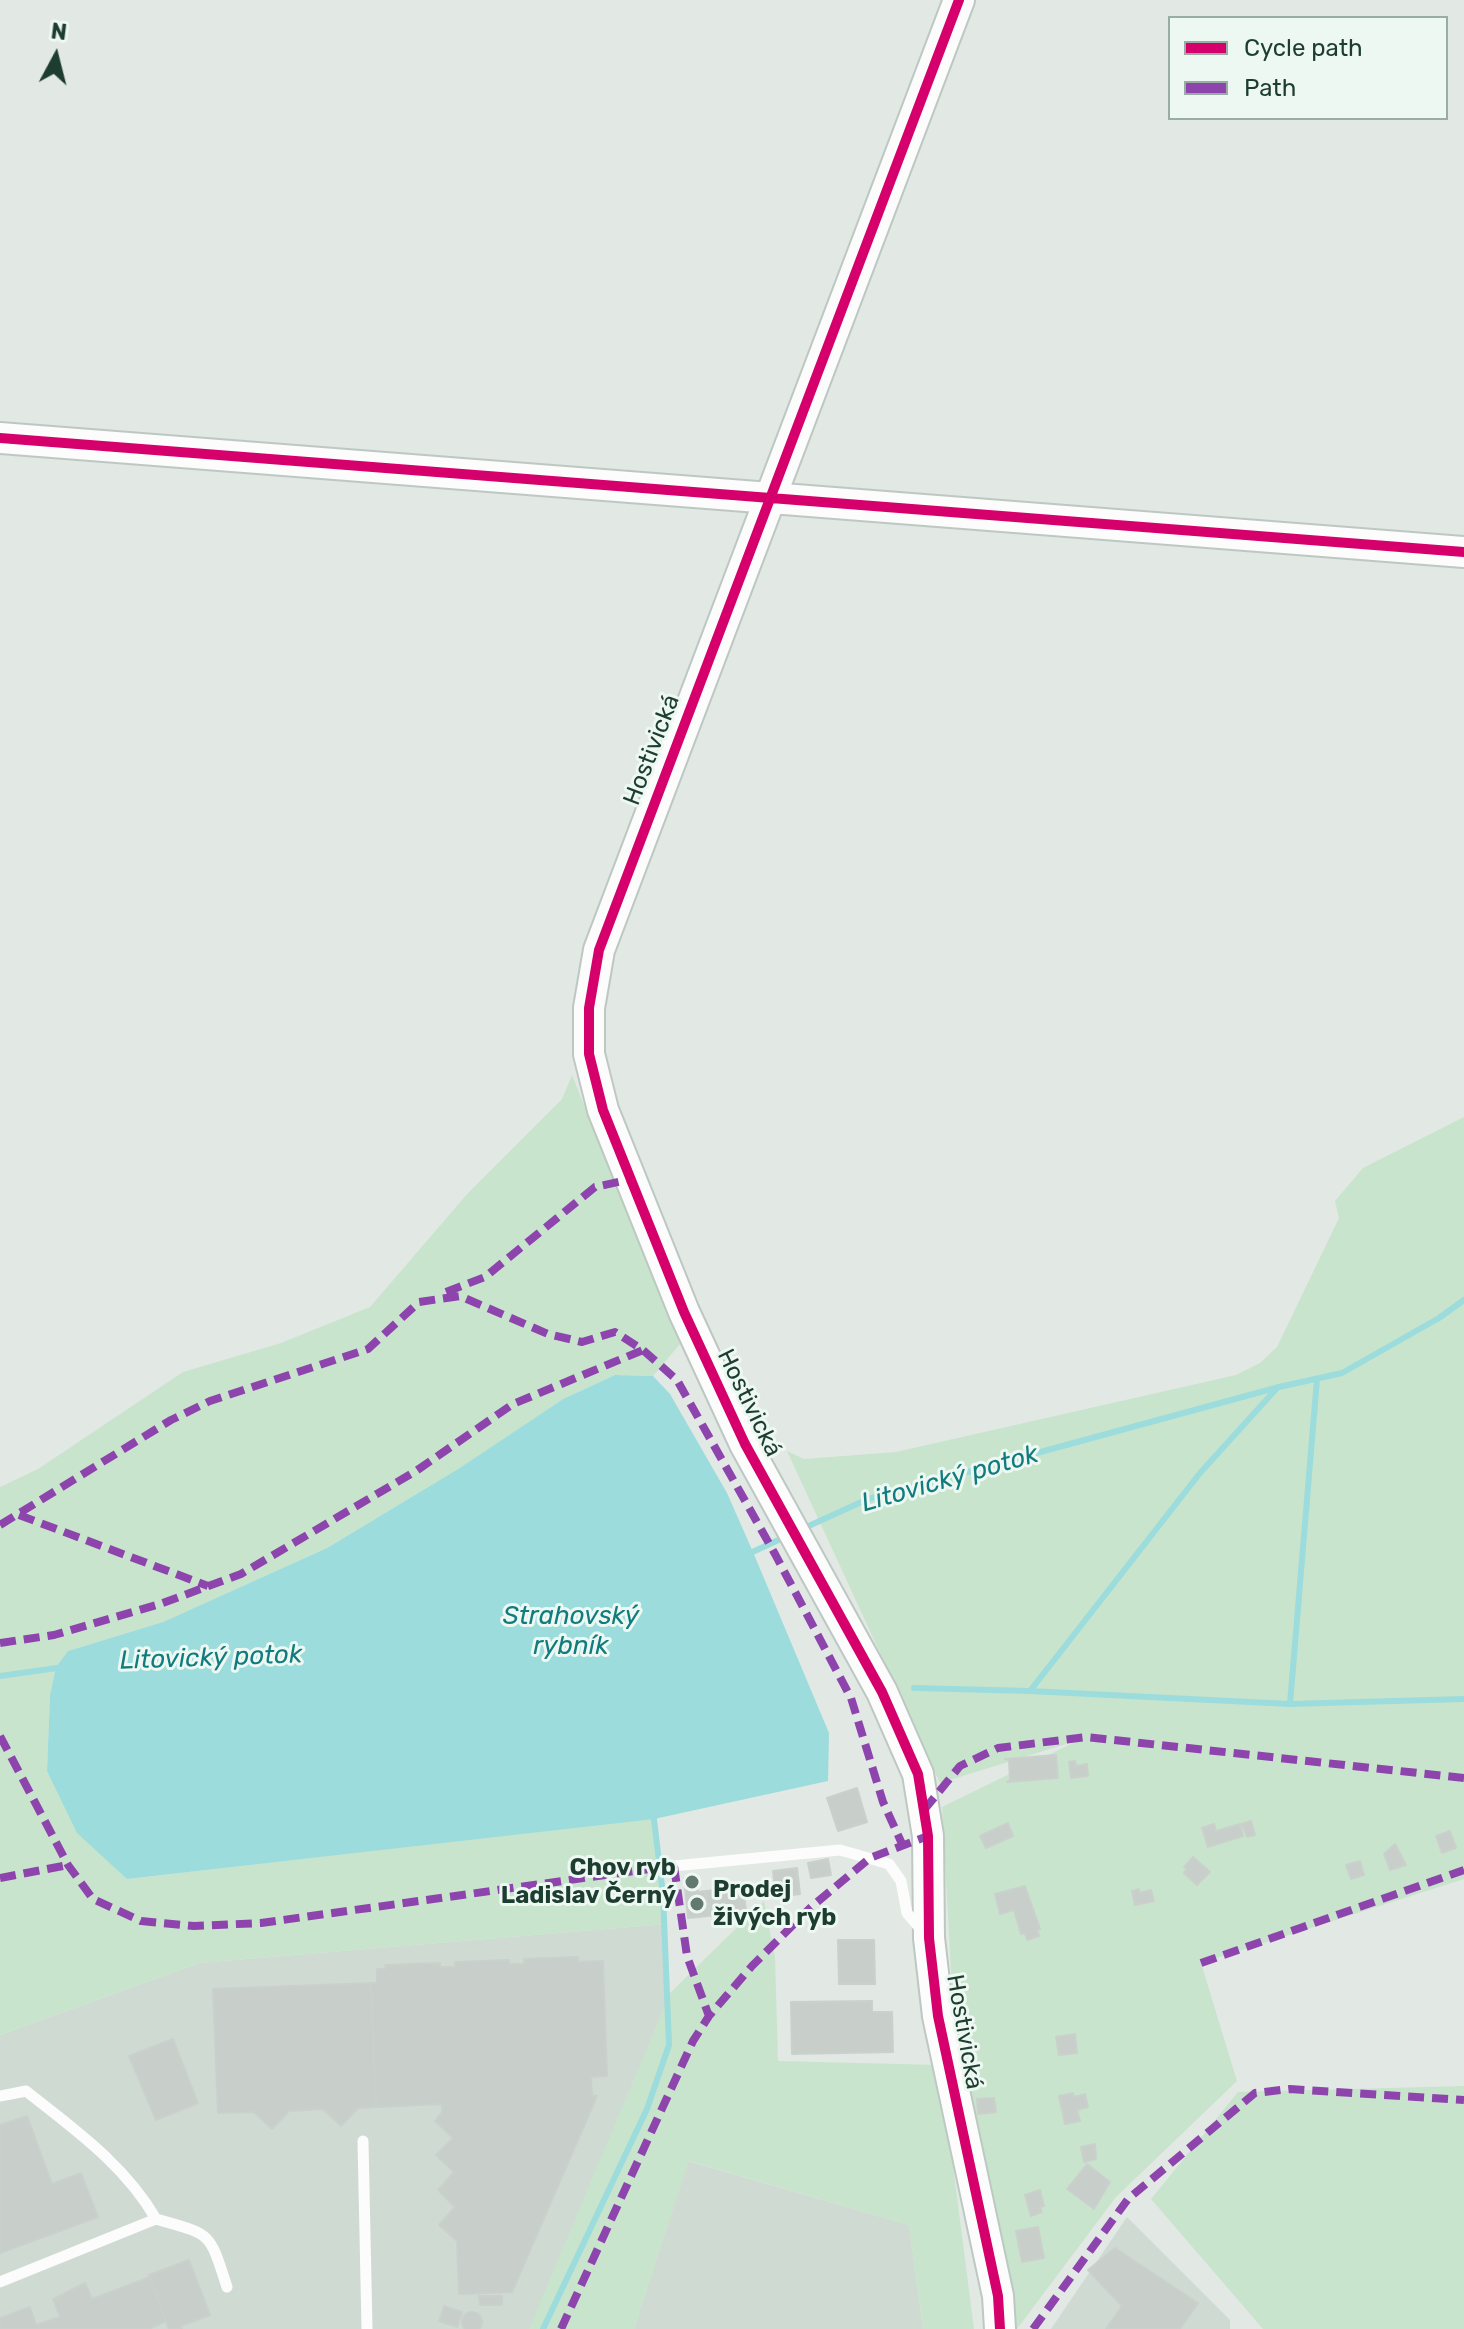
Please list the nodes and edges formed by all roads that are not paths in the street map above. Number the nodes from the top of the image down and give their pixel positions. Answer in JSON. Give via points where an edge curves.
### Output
{"nodes":[{"id":1,"x":959,"y":0,"type":"edge"},
{"id":2,"x":0,"y":438,"type":"edge"},
{"id":3,"x":769,"y":500,"type":"junction"},
{"id":4,"x":1464,"y":552,"type":"edge"},
{"id":5,"x":663,"y":1867,"type":"dead end"},
{"id":6,"x":929,"y":1938,"type":"junction"},
{"id":7,"x":0,"y":2096,"type":"edge"},
{"id":8,"x":363,"y":2141,"type":"dead end"},
{"id":9,"x":156,"y":2219,"type":"junction"},
{"id":10,"x":0,"y":2282,"type":"edge"},
{"id":11,"x":227,"y":2287,"type":"dead end"},
{"id":12,"x":367,"y":2329,"type":"edge"},
{"id":13,"x":1000,"y":2329,"type":"edge"}],
"edges":[{"from":1,"to":3,"type":"street","name":"Hostivická"},
{"from":2,"to":3,"type":"street"},
{"from":3,"to":4,"type":"street"},
{"from":3,"to":6,"type":"street","name":"Hostivická","via":[[599,950],[589,1008],[589,1054],[603,1110],[684,1312],[745,1444],[882,1692],[918,1774],[928,1836]]},
{"from":5,"to":6,"type":"lane","via":[[840,1850],[889,1864],[901,1881],[907,1913]]},
{"from":6,"to":13,"type":"street","name":"Hostivická","via":[[938,2016],[998,2296]]},
{"from":7,"to":9,"type":"lane","via":[[26,2091],[89,2140],[141,2193]]},
{"from":8,"to":12,"type":"lane"},
{"from":9,"to":10,"type":"lane"},
{"from":9,"to":11,"type":"lane","via":[[212,2240]]}]}
